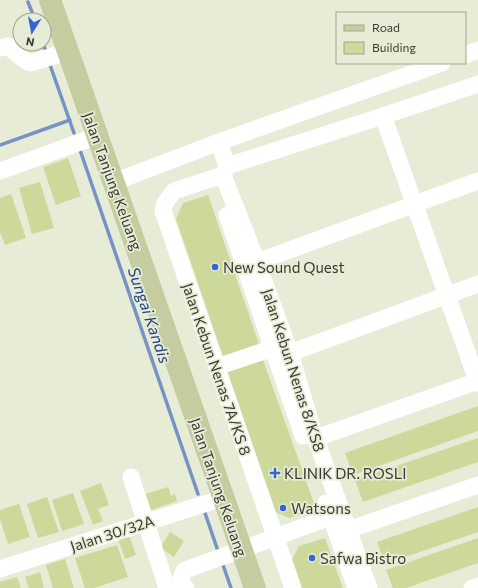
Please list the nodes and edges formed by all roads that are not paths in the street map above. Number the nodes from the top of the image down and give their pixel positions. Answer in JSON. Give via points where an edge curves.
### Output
{"nodes":[{"id":1,"x":50,"y":0,"type":"edge"},
{"id":2,"x":0,"y":48,"type":"edge"},
{"id":3,"x":478,"y":50,"type":"edge"},
{"id":4,"x":466,"y":55,"type":"edge"},
{"id":5,"x":53,"y":56,"type":"junction"},
{"id":6,"x":439,"y":64,"type":"edge"},
{"id":7,"x":478,"y":84,"type":"edge"},
{"id":8,"x":383,"y":116,"type":"junction"},
{"id":9,"x":97,"y":136,"type":"junction"},
{"id":10,"x":219,"y":142,"type":"junction"},
{"id":11,"x":0,"y":171,"type":"edge"},
{"id":12,"x":221,"y":173,"type":"junction"},
{"id":13,"x":478,"y":181,"type":"edge"},
{"id":14,"x":114,"y":182,"type":"junction"},
{"id":15,"x":414,"y":204,"type":"junction"},
{"id":16,"x":257,"y":262,"type":"junction"},
{"id":17,"x":478,"y":284,"type":"edge"},
{"id":18,"x":447,"y":295,"type":"junction"},
{"id":19,"x":273,"y":348,"type":"junction"},
{"id":20,"x":290,"y":353,"type":"junction"},
{"id":21,"x":217,"y":367,"type":"junction"},
{"id":22,"x":478,"y":382,"type":"edge"},
{"id":23,"x":316,"y":438,"type":"junction"},
{"id":24,"x":131,"y":477,"type":"dead end"},
{"id":25,"x":478,"y":485,"type":"edge"},
{"id":26,"x":223,"y":498,"type":"junction"},
{"id":27,"x":331,"y":516,"type":"junction"},
{"id":28,"x":146,"y":522,"type":"junction"},
{"id":29,"x":348,"y":530,"type":"junction"},
{"id":30,"x":275,"y":536,"type":"junction"},
{"id":31,"x":224,"y":556,"type":"junction"},
{"id":32,"x":0,"y":569,"type":"edge"},
{"id":33,"x":478,"y":586,"type":"edge"},
{"id":34,"x":167,"y":588,"type":"edge"},
{"id":35,"x":186,"y":588,"type":"edge"},
{"id":36,"x":255,"y":588,"type":"edge"},
{"id":37,"x":293,"y":588,"type":"edge"},
{"id":38,"x":356,"y":588,"type":"edge"},
{"id":39,"x":369,"y":588,"type":"edge"},
{"id":40,"x":472,"y":588,"type":"edge"}],
"edges":[{"from":1,"to":5,"type":"main road","name":"Jalan Tanjung Keluang"},
{"from":2,"to":5,"type":"street","via":[[8,46],[22,60],[30,63]]},
{"from":3,"to":4,"type":"street"},
{"from":5,"to":9,"type":"main road","name":"Jalan Tanjung Keluang"},
{"from":6,"to":10,"type":"street"},
{"from":7,"to":8,"type":"street","name":"Jalan Kebun Nenas 7A/KS 8"},
{"from":8,"to":12,"type":"street","name":"Jalan Kebun Nenas 7A/KS 8"},
{"from":8,"to":15,"type":"street"},
{"from":9,"to":11,"type":"street"},
{"from":9,"to":14,"type":"main road","name":"Jalan Tanjung Keluang"},
{"from":10,"to":12,"type":"street"},
{"from":10,"to":14,"type":"street"},
{"from":12,"to":16,"type":"street","name":"Jalan Kebun Nenas 8/KS8"},
{"from":12,"to":19,"type":"street"},
{"from":12,"to":21,"type":"street","name":"Jalan Kebun Nenas 7A/KS 8","via":[[174,191],[165,203],[163,211]]},
{"from":13,"to":15,"type":"street"},
{"from":14,"to":26,"type":"main road","name":"Jalan Tanjung Keluang"},
{"from":15,"to":16,"type":"street"},
{"from":15,"to":18,"type":"street"},
{"from":16,"to":20,"type":"street","name":"Jalan Kebun Nenas 8/KS8"},
{"from":17,"to":18,"type":"street"},
{"from":18,"to":20,"type":"street"},
{"from":18,"to":22,"type":"street"},
{"from":19,"to":21,"type":"street"},
{"from":19,"to":27,"type":"street"},
{"from":20,"to":23,"type":"street","name":"Jalan Kebun Nenas 8/KS8"},
{"from":21,"to":30,"type":"street","name":"Jalan Kebun Nenas 7A/KS 8"},
{"from":22,"to":23,"type":"street"},
{"from":23,"to":29,"type":"street","name":"Jalan Kebun Nenas 8/KS8"},
{"from":24,"to":28,"type":"street"},
{"from":25,"to":29,"type":"street"},
{"from":26,"to":28,"type":"street","name":"Jalan 30/32A"},
{"from":26,"to":31,"type":"main road","name":"Jalan Tanjung Keluang"},
{"from":27,"to":30,"type":"street"},
{"from":27,"to":38,"type":"street"},
{"from":28,"to":32,"type":"street","name":"Jalan 30/32A"},
{"from":28,"to":34,"type":"street"},
{"from":29,"to":39,"type":"street","name":"Jalan Kebun Nenas 8/KS8"},
{"from":30,"to":31,"type":"street"},
{"from":30,"to":37,"type":"street","name":"Jalan Kebun Nenas 7A/KS 8"},
{"from":31,"to":35,"type":"street","via":[[185,570],[181,580]]},
{"from":31,"to":36,"type":"main road","name":"Jalan Tanjung Keluang"},
{"from":33,"to":40,"type":"street"}]}
